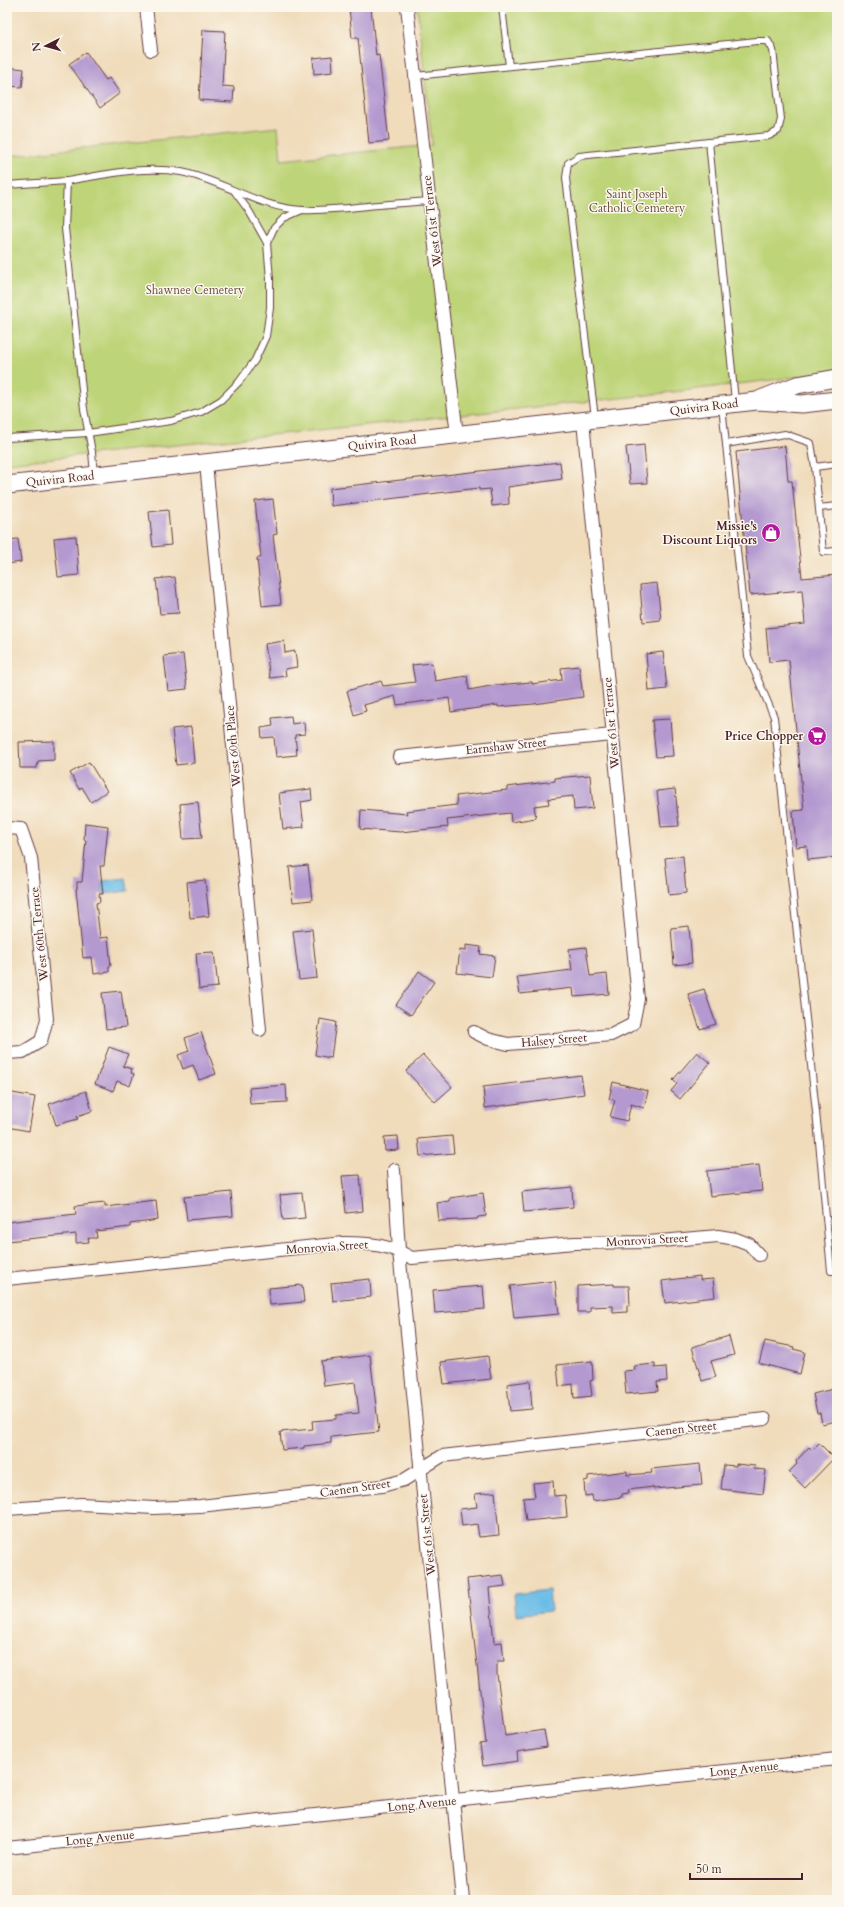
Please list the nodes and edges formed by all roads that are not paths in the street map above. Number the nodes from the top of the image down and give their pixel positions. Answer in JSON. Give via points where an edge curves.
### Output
{"nodes":[{"id":1,"x":146,"y":7,"type":"edge"},
{"id":2,"x":407,"y":7,"type":"edge"},
{"id":3,"x":502,"y":7,"type":"edge"},
{"id":4,"x":151,"y":50,"type":"dead end"},
{"id":5,"x":509,"y":66,"type":"junction"},
{"id":6,"x":414,"y":76,"type":"junction"},
{"id":7,"x":709,"y":142,"type":"junction"},
{"id":8,"x":67,"y":181,"type":"junction"},
{"id":9,"x":7,"y":185,"type":"edge"},
{"id":10,"x":234,"y":191,"type":"junction"},
{"id":11,"x":429,"y":201,"type":"junction"},
{"id":12,"x":302,"y":210,"type":"junction"},
{"id":13,"x":267,"y":243,"type":"junction"},
{"id":14,"x":837,"y":378,"type":"edge"},
{"id":15,"x":837,"y":400,"type":"edge"},
{"id":16,"x":757,"y":401,"type":"junction"},
{"id":17,"x":729,"y":404,"type":"junction"},
{"id":18,"x":589,"y":421,"type":"junction"},
{"id":19,"x":88,"y":434,"type":"junction"},
{"id":20,"x":457,"y":435,"type":"junction"},
{"id":21,"x":7,"y":438,"type":"edge"},
{"id":22,"x":726,"y":444,"type":"junction"},
{"id":23,"x":206,"y":463,"type":"junction"},
{"id":24,"x":837,"y":464,"type":"edge"},
{"id":25,"x":815,"y":467,"type":"junction"},
{"id":26,"x":94,"y":475,"type":"junction"},
{"id":27,"x":7,"y":485,"type":"edge"},
{"id":28,"x":837,"y":506,"type":"edge"},
{"id":29,"x":819,"y":508,"type":"junction"},
{"id":30,"x":837,"y":551,"type":"edge"},
{"id":31,"x":612,"y":735,"type":"junction"},
{"id":32,"x":399,"y":757,"type":"dead end"},
{"id":33,"x":7,"y":828,"type":"edge"},
{"id":34,"x":632,"y":1024,"type":"joint"},
{"id":35,"x":260,"y":1030,"type":"dead end"},
{"id":36,"x":474,"y":1032,"type":"dead end"},
{"id":37,"x":7,"y":1053,"type":"edge"},
{"id":38,"x":394,"y":1170,"type":"dead end"},
{"id":39,"x":399,"y":1251,"type":"junction"},
{"id":40,"x":758,"y":1255,"type":"dead end"},
{"id":41,"x":837,"y":1271,"type":"edge"},
{"id":42,"x":7,"y":1279,"type":"edge"},
{"id":43,"x":765,"y":1419,"type":"dead end"},
{"id":44,"x":420,"y":1470,"type":"junction"},
{"id":45,"x":7,"y":1509,"type":"edge"},
{"id":46,"x":837,"y":1758,"type":"edge"},
{"id":47,"x":454,"y":1800,"type":"junction"},
{"id":48,"x":7,"y":1848,"type":"edge"},
{"id":49,"x":463,"y":1900,"type":"edge"}],
"edges":[{"from":1,"to":4,"type":"street"},
{"from":2,"to":6,"type":"street","name":"West 61st Terrace"},
{"from":3,"to":5,"type":"lane"},
{"from":5,"to":6,"type":"lane"},
{"from":5,"to":7,"type":"lane","via":[[768,41],[773,50],[781,119],[778,131],[769,136]]},
{"from":6,"to":11,"type":"street","name":"West 61st Terrace"},
{"from":7,"to":17,"type":"lane"},
{"from":7,"to":18,"type":"lane","via":[[579,156],[568,163],[566,178]]},
{"from":8,"to":9,"type":"lane"},
{"from":8,"to":10,"type":"lane","via":[[136,170],[160,169],[210,180]]},
{"from":8,"to":19,"type":"lane","via":[[64,228]]},
{"from":10,"to":12,"type":"lane","via":[[269,203]]},
{"from":10,"to":13,"type":"lane"},
{"from":11,"to":12,"type":"lane"},
{"from":11,"to":20,"type":"street","name":"West 61st Terrace"},
{"from":12,"to":13,"type":"lane","via":[[284,218],[274,228]]},
{"from":13,"to":19,"type":"lane","via":[[270,308],[266,336],[256,360],[240,382],[221,400],[201,412],[171,421]]},
{"from":14,"to":16,"type":"main road","name":"Quivira Road","via":[[797,385]]},
{"from":15,"to":16,"type":"main road","name":"Quivira Road","via":[[802,404]]},
{"from":16,"to":17,"type":"main road","name":"Quivira Road"},
{"from":17,"to":18,"type":"main road","name":"Quivira Road"},
{"from":17,"to":22,"type":"lane"},
{"from":18,"to":20,"type":"main road","name":"Quivira Road"},
{"from":18,"to":31,"type":"street","name":"West 61st Terrace"},
{"from":19,"to":21,"type":"lane"},
{"from":19,"to":26,"type":"lane"},
{"from":20,"to":23,"type":"main road","name":"Quivira Road"},
{"from":22,"to":25,"type":"lane","via":[[785,434],[811,443]]},
{"from":22,"to":41,"type":"lane","via":[[748,656],[774,717],[831,1271]]},
{"from":23,"to":26,"type":"main road","name":"Quivira Road"},
{"from":23,"to":35,"type":"street","name":"West 60th Place"},
{"from":24,"to":25,"type":"lane"},
{"from":25,"to":29,"type":"lane"},
{"from":26,"to":27,"type":"main road","name":"Quivira Road"},
{"from":28,"to":29,"type":"lane"},
{"from":29,"to":30,"type":"lane","via":[[823,552]]},
{"from":31,"to":32,"type":"street","name":"Earnshaw Street"},
{"from":31,"to":34,"type":"street","name":"West 61st Terrace","via":[[638,999]]},
{"from":33,"to":37,"type":"street","name":"West 60th Terrace","via":[[21,829],[31,858],[47,1011],[41,1041],[23,1052]]},
{"from":34,"to":36,"type":"street","name":"Halsey Street","via":[[611,1035],[508,1044]]},
{"from":38,"to":39,"type":"street","name":"West 61st Street"},
{"from":39,"to":40,"type":"street","name":"Monrovia Street","via":[[412,1258],[574,1243],[649,1242],[718,1236],[749,1244]]},
{"from":39,"to":42,"type":"street","name":"Monrovia Street","via":[[369,1243],[344,1243]]},
{"from":39,"to":44,"type":"street","name":"West 61st Street"},
{"from":43,"to":44,"type":"street","name":"Caenen Street","via":[[442,1456]]},
{"from":44,"to":45,"type":"street","name":"Caenen Street","via":[[404,1480],[382,1486],[200,1506],[154,1508],[81,1504]]},
{"from":44,"to":47,"type":"street","name":"West 61st Street"},
{"from":46,"to":47,"type":"street","name":"Long Avenue"},
{"from":47,"to":48,"type":"street","name":"Long Avenue"},
{"from":47,"to":49,"type":"street","name":"West 61st Street"}]}
